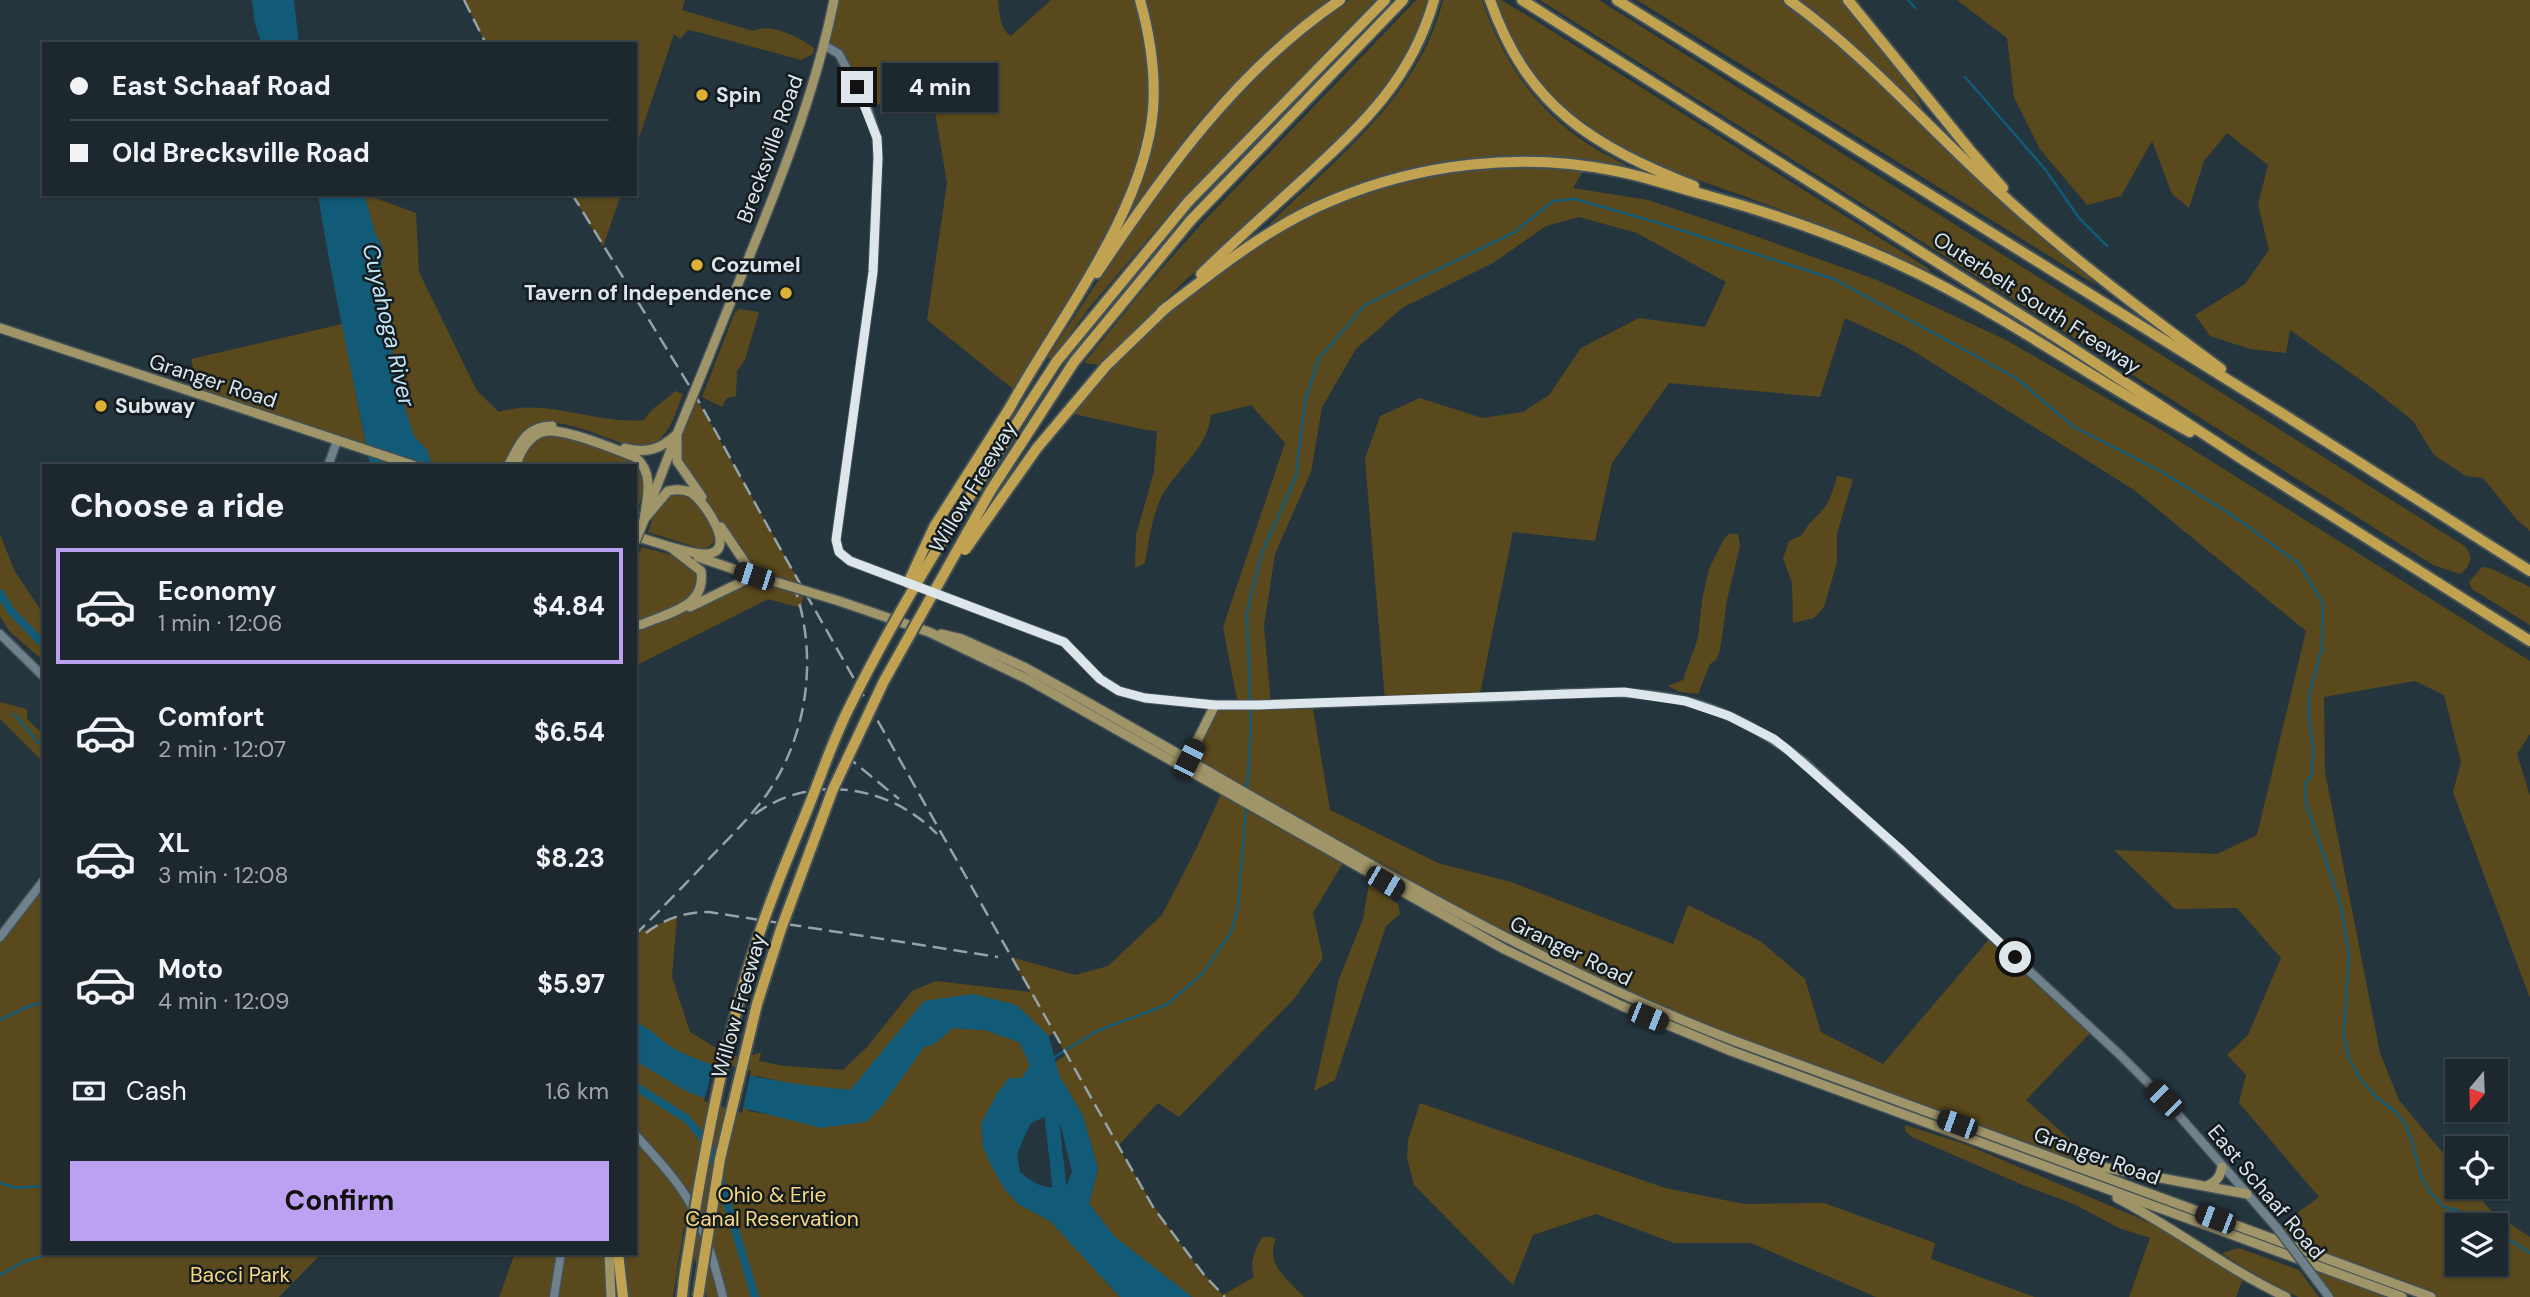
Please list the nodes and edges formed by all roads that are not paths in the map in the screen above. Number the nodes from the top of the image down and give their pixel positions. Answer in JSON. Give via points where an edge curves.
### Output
{"nodes":[{"id":1,"x":834,"y":0,"type":"edge"},
{"id":2,"x":1140,"y":0,"type":"edge"},
{"id":3,"x":1340,"y":0,"type":"edge"},
{"id":4,"x":1385,"y":0,"type":"edge"},
{"id":5,"x":1403,"y":0,"type":"edge"},
{"id":6,"x":1434,"y":0,"type":"edge"},
{"id":7,"x":1490,"y":0,"type":"edge"},
{"id":8,"x":1522,"y":0,"type":"edge"},
{"id":9,"x":1617,"y":0,"type":"edge"},
{"id":10,"x":1789,"y":0,"type":"edge"},
{"id":11,"x":1849,"y":0,"type":"edge"},
{"id":12,"x":824,"y":45,"type":"junction"},
{"id":13,"x":1735,"y":203,"type":"junction"},
{"id":14,"x":2073,"y":255,"type":"junction"},
{"id":15,"x":1162,"y":311,"type":"junction"},
{"id":16,"x":1065,"y":320,"type":"junction"},
{"id":17,"x":0,"y":328,"type":"edge"},
{"id":18,"x":2286,"y":416,"type":"junction"},
{"id":19,"x":677,"y":434,"type":"junction"},
{"id":20,"x":337,"y":440,"type":"junction"},
{"id":21,"x":2245,"y":461,"type":"junction"},
{"id":22,"x":329,"y":464,"type":"edge"},
{"id":23,"x":409,"y":464,"type":"edge"},
{"id":24,"x":509,"y":464,"type":"edge"},
{"id":25,"x":517,"y":464,"type":"edge"},
{"id":26,"x":644,"y":520,"type":"junction"},
{"id":27,"x":637,"y":537,"type":"edge"},
{"id":28,"x":637,"y":537,"type":"edge"},
{"id":29,"x":669,"y":547,"type":"junction"},
{"id":30,"x":2530,"y":571,"type":"edge"},
{"id":31,"x":754,"y":576,"type":"junction"},
{"id":32,"x":637,"y":626,"type":"edge"},
{"id":33,"x":637,"y":632,"type":"edge"},
{"id":34,"x":0,"y":634,"type":"edge"},
{"id":35,"x":2530,"y":641,"type":"edge"},
{"id":36,"x":42,"y":675,"type":"edge"},
{"id":37,"x":884,"y":681,"type":"junction"},
{"id":38,"x":1215,"y":705,"type":"junction"},
{"id":39,"x":847,"y":712,"type":"junction"},
{"id":40,"x":1186,"y":763,"type":"junction"},
{"id":41,"x":1269,"y":810,"type":"junction"},
{"id":42,"x":42,"y":883,"type":"edge"},
{"id":43,"x":0,"y":937,"type":"edge"},
{"id":44,"x":637,"y":1136,"type":"edge"},
{"id":45,"x":2000,"y":1139,"type":"junction"},
{"id":46,"x":2222,"y":1167,"type":"junction"},
{"id":47,"x":2078,"y":1178,"type":"junction"},
{"id":48,"x":2207,"y":1186,"type":"junction"},
{"id":49,"x":2247,"y":1194,"type":"junction"},
{"id":50,"x":561,"y":1255,"type":"edge"},
{"id":51,"x":609,"y":1255,"type":"edge"},
{"id":52,"x":618,"y":1255,"type":"edge"},
{"id":53,"x":554,"y":1297,"type":"edge"},
{"id":54,"x":611,"y":1297,"type":"edge"},
{"id":55,"x":623,"y":1297,"type":"edge"},
{"id":56,"x":682,"y":1297,"type":"edge"},
{"id":57,"x":698,"y":1297,"type":"edge"},
{"id":58,"x":723,"y":1297,"type":"edge"},
{"id":59,"x":2286,"y":1297,"type":"edge"},
{"id":60,"x":2329,"y":1297,"type":"edge"},
{"id":61,"x":2402,"y":1297,"type":"edge"},
{"id":62,"x":2431,"y":1297,"type":"edge"}],
"edges":[{"from":1,"to":12,"type":"main road","name":"Brecksville Road"},
{"from":2,"to":16,"type":"highway","via":[[1154,72],[1149,134],[1126,204]]},
{"from":3,"to":16,"type":"highway","via":[[1297,31],[1198,132]]},
{"from":4,"to":39,"type":"highway","name":"Willow Freeway","bridge":true,"via":[[1188,202],[1057,361],[913,587]]},
{"from":5,"to":37,"type":"highway","name":"Willow Freeway","bridge":true,"via":[[1191,220],[1074,362],[991,490]]},
{"from":6,"to":15,"type":"highway","via":[[1418,45],[1386,97],[1344,142]]},
{"from":7,"to":13,"type":"highway","via":[[1521,66],[1573,124],[1634,161]]},
{"from":8,"to":21,"type":"highway","name":"Outerbelt South Freeway"},
{"from":9,"to":18,"type":"highway","name":"Outerbelt South Freeway"},
{"from":10,"to":14,"type":"highway","via":[[1837,38],[1996,190]]},
{"from":11,"to":14,"type":"highway","via":[[1994,178]]},
{"from":12,"to":19,"type":"main road","name":"Brecksville Road","bridge":true,"via":[[793,147]]},
{"from":12,"to":38,"type":"street","name":"East Schaaf Road","via":[[839,54],[862,97],[877,138],[878,158],[873,272],[836,540],[839,552],[850,561],[1064,642],[1100,679],[1119,691]]},
{"from":13,"to":15,"type":"highway","via":[[1586,166],[1506,162],[1441,169],[1359,190],[1310,210],[1241,252]]},
{"from":13,"to":21,"type":"highway","via":[[1835,237],[1934,281]]},
{"from":14,"to":18,"type":"highway"},
{"from":15,"to":37,"type":"highway","bridge":true,"via":[[1065,412],[1004,492]]},
{"from":16,"to":39,"type":"highway","bridge":true,"via":[[934,527]]},
{"from":17,"to":20,"type":"main road","name":"Granger Road"},
{"from":18,"to":30,"type":"highway","name":"Outerbelt South Freeway"},
{"from":19,"to":24,"type":"main road","via":[[660,448],[641,451],[543,426],[524,437]]},
{"from":19,"to":26,"type":"main road","name":"Brecksville Road"},
{"from":19,"to":31,"type":"main road","via":[[677,461]]},
{"from":20,"to":22,"type":"street"},
{"from":20,"to":23,"type":"main road","name":"Granger Road"},
{"from":21,"to":35,"type":"highway","name":"Outerbelt South Freeway"},
{"from":25,"to":26,"type":"main road","via":[[528,441],[548,431],[635,457],[643,464],[649,484]]},
{"from":26,"to":27,"type":"main road","name":"Brecksville Road","bridge":true},
{"from":26,"to":29,"type":"main road","via":[[668,491],[683,490],[695,496],[721,535],[718,548],[708,554]]},
{"from":28,"to":29,"type":"main road","name":"Granger Road"},
{"from":29,"to":31,"type":"main road","name":"Granger Road"},
{"from":29,"to":32,"type":"main road","via":[[701,571],[699,595],[691,603]]},
{"from":31,"to":33,"type":"main road"},
{"from":31,"to":40,"type":"main road","name":"Granger Road","bridge":true,"via":[[929,632],[1022,671]]},
{"from":34,"to":36,"type":"street"},
{"from":37,"to":57,"type":"highway","name":"Willow Freeway","bridge":true,"via":[[816,831],[757,1004],[720,1159]]},
{"from":38,"to":40,"type":"main road"},
{"from":38,"to":46,"type":"street","name":"East Schaaf Road","via":[[1624,692],[1685,701],[1729,716],[1774,739],[1804,762],[2100,1037],[2168,1103]]},
{"from":39,"to":56,"type":"highway","name":"Willow Freeway","bridge":true,"via":[[748,970],[702,1163]]},
{"from":40,"to":41,"type":"main road","name":"Granger Road","via":[[1223,779]]},
{"from":40,"to":41,"type":"main road","name":"Granger Road","via":[[1223,790]]},
{"from":41,"to":45,"type":"main road","name":"Granger Road","via":[[1606,989]]},
{"from":41,"to":47,"type":"main road","name":"Granger Road","via":[[1504,949],[1612,1002],[1731,1051]]},
{"from":42,"to":43,"type":"street"},
{"from":44,"to":58,"type":"street","via":[[690,1203]]},
{"from":45,"to":48,"type":"main road","via":[[2089,1166]]},
{"from":45,"to":62,"type":"main road","name":"Granger Road"},
{"from":46,"to":48,"type":"main road","via":[[2215,1182]]},
{"from":46,"to":49,"type":"street","name":"East Schaaf Road"},
{"from":47,"to":59,"type":"main road"},
{"from":47,"to":61,"type":"main road","name":"Granger Road"},
{"from":48,"to":49,"type":"main road"},
{"from":49,"to":60,"type":"street","name":"East Schaaf Road","bridge":true},
{"from":50,"to":53,"type":"street"},
{"from":51,"to":54,"type":"main road"},
{"from":52,"to":55,"type":"highway"}]}
